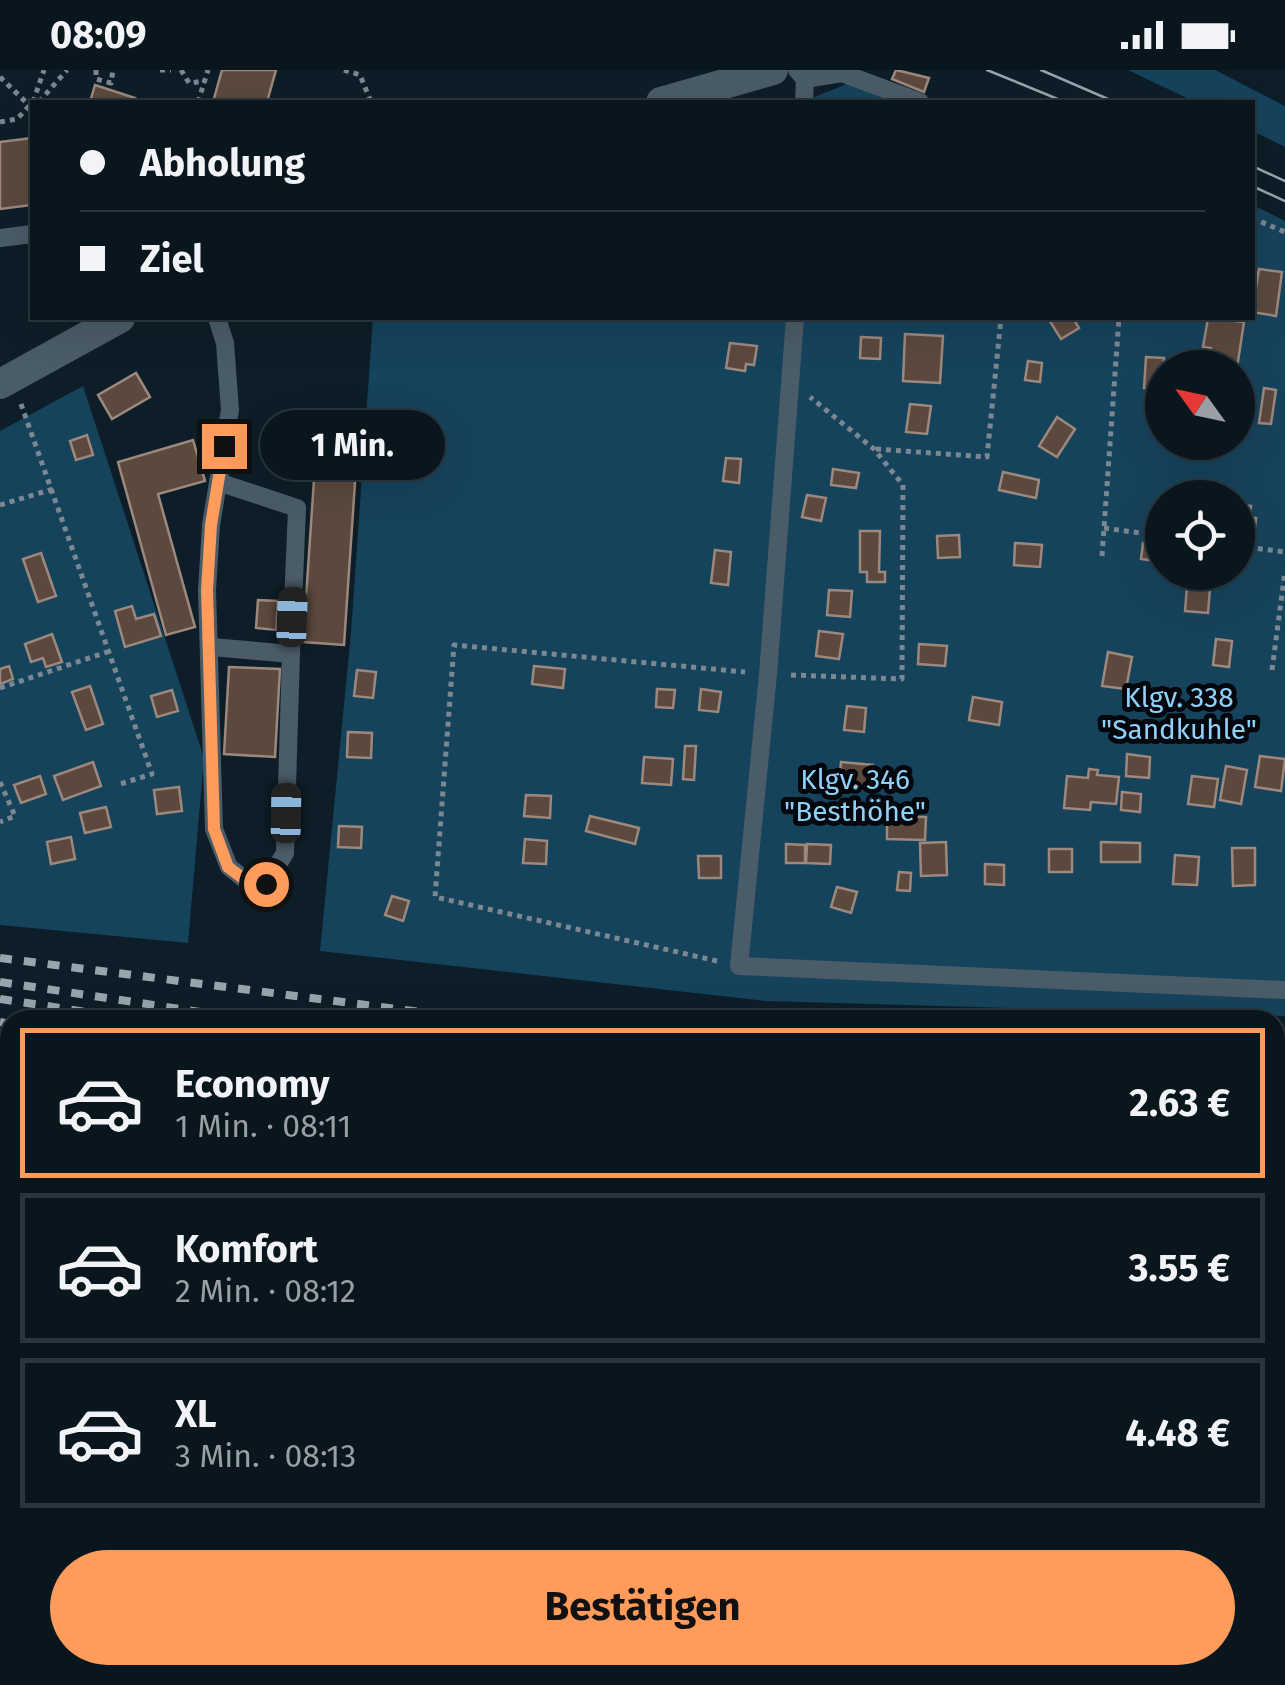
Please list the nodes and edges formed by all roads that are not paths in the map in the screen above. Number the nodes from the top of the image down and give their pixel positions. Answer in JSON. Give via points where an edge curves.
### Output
{"nodes":[{"id":1,"x":772,"y":70,"type":"edge"},
{"id":2,"x":801,"y":74,"type":"edge"},
{"id":3,"x":667,"y":100,"type":"edge"},
{"id":4,"x":804,"y":100,"type":"edge"},
{"id":5,"x":915,"y":100,"type":"edge"},
{"id":6,"x":30,"y":234,"type":"edge"},
{"id":7,"x":0,"y":238,"type":"edge"},
{"id":8,"x":218,"y":320,"type":"edge"},
{"id":9,"x":794,"y":320,"type":"edge"},
{"id":10,"x":105,"y":321,"type":"edge"},
{"id":11,"x":6,"y":381,"type":"edge"},
{"id":12,"x":218,"y":482,"type":"junction"},
{"id":13,"x":212,"y":648,"type":"junction"},
{"id":14,"x":290,"y":654,"type":"junction"},
{"id":15,"x":1285,"y":990,"type":"edge"}],
"edges":[{"from":1,"to":3,"type":"street"},
{"from":2,"to":4,"type":"lane"},
{"from":2,"to":5,"type":"lane","via":[[842,73]]},
{"from":6,"to":7,"type":"lane"},
{"from":8,"to":12,"type":"lane","via":[[230,410]]},
{"from":9,"to":15,"type":"lane","via":[[740,966]]},
{"from":10,"to":11,"type":"street"},
{"from":12,"to":13,"type":"lane","via":[[207,590]]},
{"from":12,"to":14,"type":"lane","via":[[297,508]]},
{"from":13,"to":14,"type":"lane"},
{"from":13,"to":14,"type":"lane","via":[[214,829],[228,867],[248,882],[266,884],[285,853]]}]}
